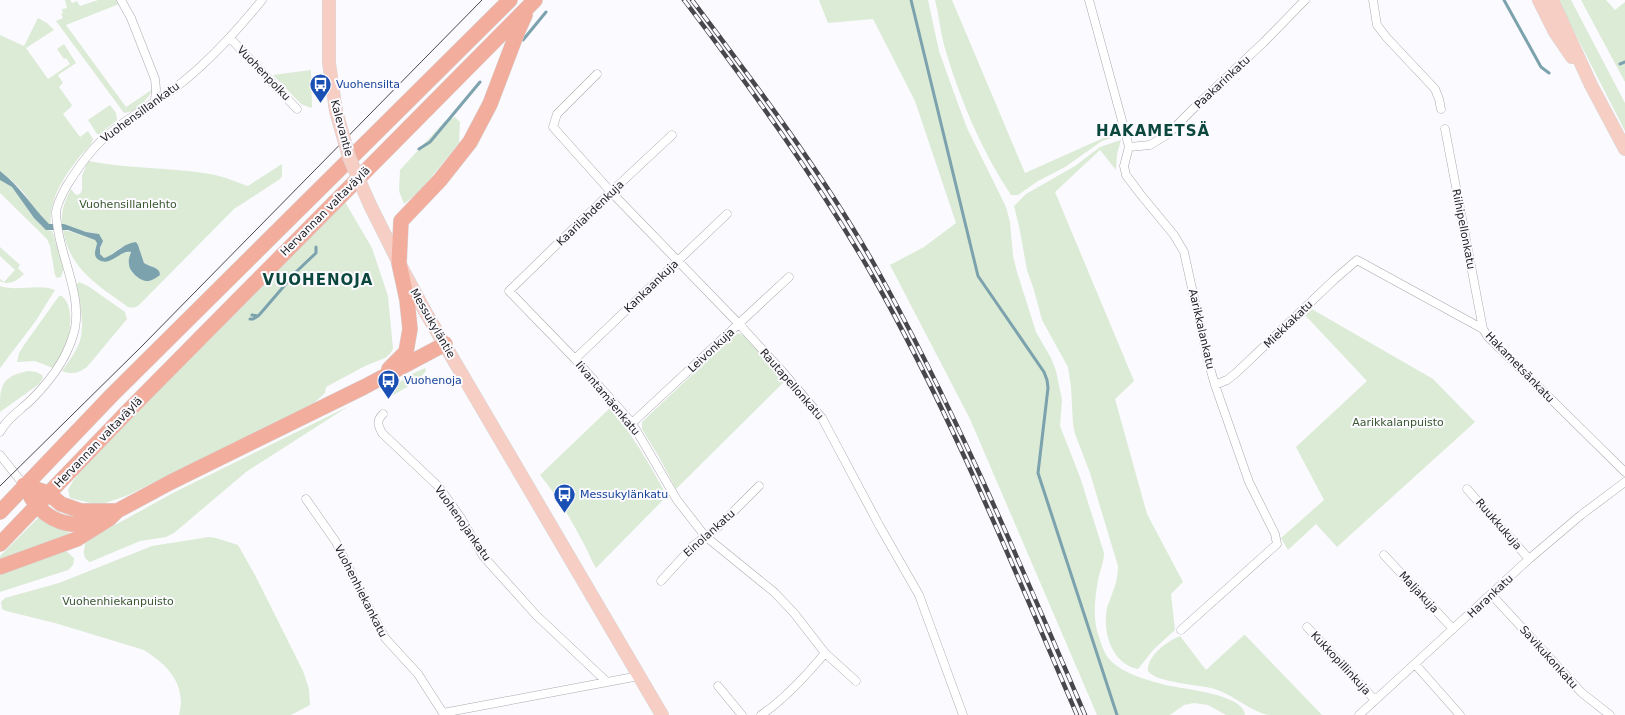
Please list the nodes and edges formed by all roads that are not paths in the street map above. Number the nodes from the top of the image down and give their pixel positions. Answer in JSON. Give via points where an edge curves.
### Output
{"nodes":[{"id":1,"x":121,"y":0,"type":"edge"},
{"id":2,"x":262,"y":0,"type":"edge"},
{"id":3,"x":329,"y":0,"type":"edge"},
{"id":4,"x":510,"y":0,"type":"edge"},
{"id":5,"x":1089,"y":0,"type":"edge"},
{"id":6,"x":1305,"y":0,"type":"edge"},
{"id":7,"x":1373,"y":0,"type":"edge"},
{"id":8,"x":1539,"y":0,"type":"edge"},
{"id":9,"x":1552,"y":0,"type":"edge"},
{"id":10,"x":533,"y":3,"type":"edge"},
{"id":11,"x":230,"y":38,"type":"junction"},
{"id":12,"x":597,"y":74,"type":"dead end"},
{"id":13,"x":1591,"y":85,"type":"junction"},
{"id":14,"x":155,"y":100,"type":"junction"},
{"id":15,"x":1441,"y":108,"type":"dead end"},
{"id":16,"x":297,"y":109,"type":"dead end"},
{"id":17,"x":1444,"y":129,"type":"dead end"},
{"id":18,"x":672,"y":135,"type":"dead end"},
{"id":19,"x":1129,"y":147,"type":"junction"},
{"id":20,"x":1625,"y":149,"type":"edge"},
{"id":21,"x":611,"y":192,"type":"junction"},
{"id":22,"x":370,"y":205,"type":"joint"},
{"id":23,"x":727,"y":214,"type":"dead end"},
{"id":24,"x":678,"y":260,"type":"junction"},
{"id":25,"x":1357,"y":260,"type":"joint"},
{"id":26,"x":399,"y":263,"type":"junction"},
{"id":27,"x":789,"y":277,"type":"dead end"},
{"id":28,"x":508,"y":291,"type":"joint"},
{"id":29,"x":739,"y":324,"type":"junction"},
{"id":30,"x":1483,"y":329,"type":"junction"},
{"id":31,"x":445,"y":344,"type":"junction"},
{"id":32,"x":575,"y":358,"type":"junction"},
{"id":33,"x":378,"y":379,"type":"junction"},
{"id":34,"x":1215,"y":385,"type":"junction"},
{"id":35,"x":383,"y":414,"type":"dead end"},
{"id":36,"x":632,"y":423,"type":"junction"},
{"id":37,"x":0,"y":432,"type":"edge"},
{"id":38,"x":0,"y":455,"type":"edge"},
{"id":39,"x":1625,"y":472,"type":"edge"},
{"id":40,"x":1625,"y":482,"type":"edge"},
{"id":41,"x":24,"y":486,"type":"junction"},
{"id":42,"x":759,"y":486,"type":"dead end"},
{"id":43,"x":1468,"y":489,"type":"dead end"},
{"id":44,"x":48,"y":493,"type":"junction"},
{"id":45,"x":306,"y":499,"type":"dead end"},
{"id":46,"x":36,"y":505,"type":"junction"},
{"id":47,"x":117,"y":511,"type":"junction"},
{"id":48,"x":0,"y":512,"type":"edge"},
{"id":49,"x":99,"y":524,"type":"junction"},
{"id":50,"x":705,"y":536,"type":"junction"},
{"id":51,"x":0,"y":544,"type":"edge"},
{"id":52,"x":1384,"y":555,"type":"dead end"},
{"id":53,"x":1530,"y":559,"type":"junction"},
{"id":54,"x":0,"y":567,"type":"edge"},
{"id":55,"x":660,"y":581,"type":"dead end"},
{"id":56,"x":1492,"y":594,"type":"junction"},
{"id":57,"x":1307,"y":627,"type":"dead end"},
{"id":58,"x":1453,"y":629,"type":"junction"},
{"id":59,"x":1181,"y":630,"type":"dead end"},
{"id":60,"x":826,"y":653,"type":"junction"},
{"id":61,"x":1415,"y":664,"type":"junction"},
{"id":62,"x":639,"y":676,"type":"junction"},
{"id":63,"x":856,"y":681,"type":"dead end"},
{"id":64,"x":607,"y":682,"type":"junction"},
{"id":65,"x":718,"y":686,"type":"dead end"},
{"id":66,"x":1375,"y":700,"type":"junction"},
{"id":67,"x":444,"y":714,"type":"edge"},
{"id":68,"x":662,"y":715,"type":"edge"},
{"id":69,"x":742,"y":715,"type":"edge"},
{"id":70,"x":761,"y":715,"type":"edge"},
{"id":71,"x":963,"y":715,"type":"edge"},
{"id":72,"x":1359,"y":715,"type":"edge"},
{"id":73,"x":1460,"y":715,"type":"edge"},
{"id":74,"x":1610,"y":715,"type":"edge"}],
"edges":[{"from":1,"to":14,"type":"street","via":[[131,18],[155,79]]},
{"from":2,"to":11,"type":"street","name":"Vuohensillankatu"},
{"from":3,"to":22,"type":"main road","name":"Kalevantie","bridge":true,"via":[[329,63],[336,110],[349,157]]},
{"from":4,"to":41,"type":"highway","name":"Hervannan valtaväylä","via":[[112,395]]},
{"from":5,"to":19,"type":"street","name":"Aarikkalankatu"},
{"from":6,"to":19,"type":"street","name":"Paakarinkatu","via":[[1168,134],[1150,145]]},
{"from":7,"to":15,"type":"street","via":[[1376,25],[1435,89]]},
{"from":8,"to":13,"type":"main road","via":[[1555,32]]},
{"from":9,"to":13,"type":"main road"},
{"from":10,"to":26,"type":"highway","via":[[517,33],[490,104],[470,142],[440,180],[401,220]]},
{"from":10,"to":44,"type":"highway","name":"Hervannan valtaväylä"},
{"from":11,"to":14,"type":"street","name":"Vuohensillankatu","via":[[174,88]]},
{"from":11,"to":16,"type":"street","name":"Vuohenpolku"},
{"from":12,"to":21,"type":"street","name":"Rautapellonkatu","via":[[557,114],[553,127]]},
{"from":13,"to":20,"type":"main road"},
{"from":14,"to":37,"type":"street","name":"Vuohensillankatu","via":[[100,142],[80,165],[58,203],[56,214],[60,240],[75,304],[75,326],[70,346],[51,378],[4,424]]},
{"from":17,"to":30,"type":"street","name":"Riihipellonkatu"},
{"from":18,"to":21,"type":"street","name":"Kaarilahdenkuja"},
{"from":19,"to":34,"type":"street","name":"Aarikkalankatu","via":[[1124,166],[1126,175],[1174,235],[1184,252]]},
{"from":21,"to":24,"type":"street","name":"Rautapellonkatu"},
{"from":21,"to":28,"type":"street","name":"Kaarilahdenkuja"},
{"from":22,"to":26,"type":"main road","name":"Messukyläntie"},
{"from":23,"to":24,"type":"street","name":"Kankaankuja"},
{"from":24,"to":29,"type":"street","name":"Rautapellonkatu"},
{"from":24,"to":32,"type":"street","name":"Kankaankuja"},
{"from":25,"to":30,"type":"street","name":"Hakametsänkatu"},
{"from":25,"to":34,"type":"street","name":"Miekkakatu","via":[[1236,374]]},
{"from":26,"to":31,"type":"main road","name":"Messukyläntie"},
{"from":26,"to":33,"type":"highway","via":[[409,317],[408,343],[406,352]]},
{"from":27,"to":29,"type":"street","name":"Leivonkuja"},
{"from":28,"to":32,"type":"street","name":"Iivantamäenkatu"},
{"from":29,"to":36,"type":"street","name":"Leivonkuja"},
{"from":29,"to":71,"type":"street","name":"Rautapellonkatu","via":[[814,408],[829,429],[878,525],[919,595]]},
{"from":30,"to":39,"type":"street","name":"Hakametsänkatu","via":[[1488,337]]},
{"from":31,"to":33,"type":"highway"},
{"from":31,"to":62,"type":"main road","name":"Messukyläntie"},
{"from":32,"to":36,"type":"street","name":"Iivantamäenkatu"},
{"from":33,"to":47,"type":"highway"},
{"from":34,"to":59,"type":"street","name":"Aarikkalankatu","via":[[1249,482],[1275,534],[1277,544]]},
{"from":35,"to":64,"type":"street","name":"Vuohenojankatu","via":[[378,424],[382,433],[439,487],[483,556],[536,614]]},
{"from":36,"to":50,"type":"street","name":"Iivantamäenkatu","via":[[678,500]]},
{"from":38,"to":41,"type":"street"},
{"from":40,"to":53,"type":"street","name":"Harankatu","via":[[1581,515]]},
{"from":41,"to":44,"type":"highway"},
{"from":41,"to":46,"type":"highway"},
{"from":41,"to":48,"type":"highway","name":"Hervannan valtaväylä"},
{"from":42,"to":50,"type":"street","name":"Einolankatu","via":[[717,528]]},
{"from":43,"to":53,"type":"street","name":"Ruukkukuja"},
{"from":44,"to":46,"type":"highway","name":"Hervannan valtaväylä"},
{"from":44,"to":47,"type":"highway","via":[[62,504],[81,512]]},
{"from":45,"to":67,"type":"street","name":"Vuohenhiekankatu","via":[[336,542],[385,638],[418,674]]},
{"from":46,"to":49,"type":"highway","via":[[47,515],[70,525]]},
{"from":46,"to":51,"type":"highway","name":"Hervannan valtaväylä"},
{"from":47,"to":49,"type":"highway"},
{"from":49,"to":54,"type":"highway","via":[[77,539]]},
{"from":50,"to":55,"type":"street","name":"Einolankatu"},
{"from":50,"to":60,"type":"street","name":"Iivantamäenkatu","via":[[774,592]]},
{"from":52,"to":58,"type":"street","name":"Maljakuja"},
{"from":53,"to":56,"type":"street","name":"Harankatu"},
{"from":56,"to":58,"type":"street","name":"Harankatu"},
{"from":56,"to":74,"type":"street","name":"Savikukonkatu","via":[[1582,693]]},
{"from":57,"to":66,"type":"street","name":"Kukkopillinkuja"},
{"from":58,"to":61,"type":"street","name":"Harankatu"},
{"from":60,"to":63,"type":"street","name":"Iivantamäenkatu"},
{"from":60,"to":70,"type":"street","via":[[800,682]]},
{"from":61,"to":66,"type":"street","name":"Harankatu"},
{"from":61,"to":73,"type":"street"},
{"from":62,"to":64,"type":"street","name":"Vuohenhiekankatu"},
{"from":62,"to":68,"type":"main road"},
{"from":64,"to":67,"type":"street","name":"Vuohenhiekankatu"},
{"from":65,"to":69,"type":"street"},
{"from":66,"to":72,"type":"street","name":"Harankatu"}]}
